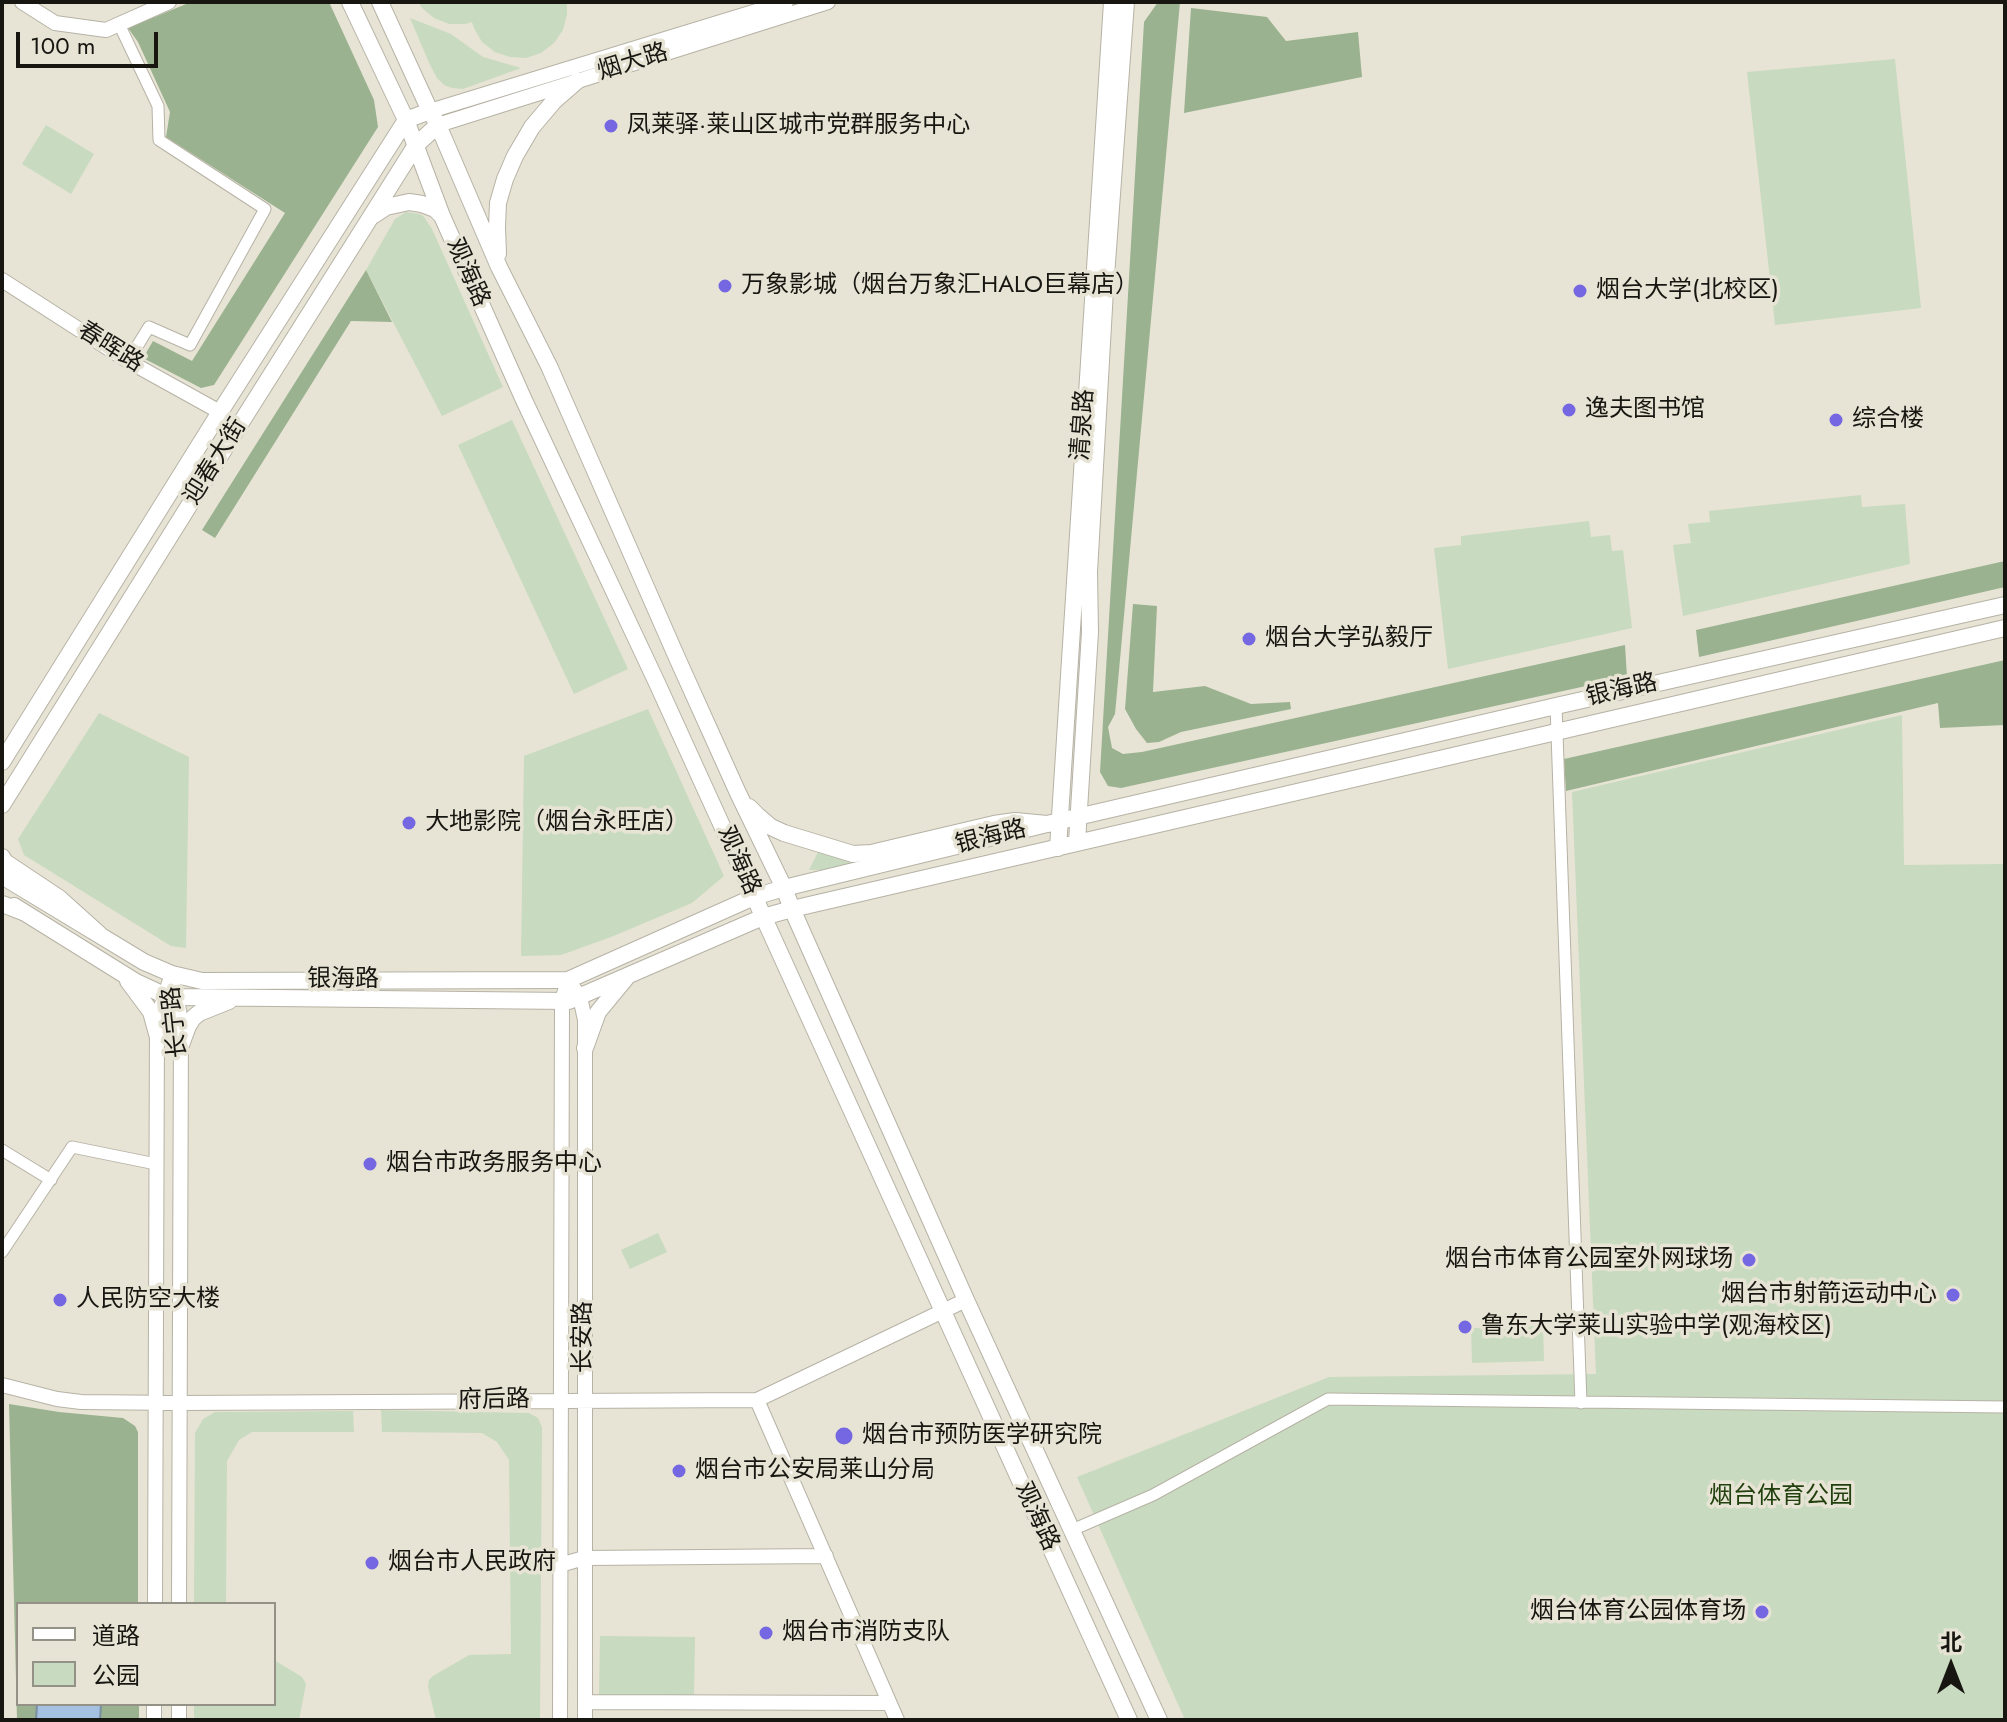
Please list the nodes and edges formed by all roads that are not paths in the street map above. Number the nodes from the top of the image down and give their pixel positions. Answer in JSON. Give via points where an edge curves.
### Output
{"nodes":[{"id":1,"x":22,"y":2,"type":"edge"},
{"id":2,"x":169,"y":2,"type":"edge"},
{"id":3,"x":350,"y":2,"type":"edge"},
{"id":4,"x":380,"y":2,"type":"edge"},
{"id":5,"x":786,"y":2,"type":"edge"},
{"id":6,"x":828,"y":2,"type":"edge"},
{"id":7,"x":1112,"y":2,"type":"edge"},
{"id":8,"x":1126,"y":2,"type":"edge"},
{"id":9,"x":119,"y":24,"type":"junction"},
{"id":10,"x":577,"y":81,"type":"junction"},
{"id":11,"x":434,"y":118,"type":"junction"},
{"id":12,"x":406,"y":120,"type":"junction"},
{"id":13,"x":416,"y":145,"type":"junction"},
{"id":14,"x":373,"y":216,"type":"junction"},
{"id":15,"x":442,"y":216,"type":"junction"},
{"id":16,"x":499,"y":267,"type":"junction"},
{"id":17,"x":2,"y":280,"type":"edge"},
{"id":18,"x":128,"y":361,"type":"junction"},
{"id":19,"x":220,"y":412,"type":"junction"},
{"id":20,"x":2005,"y":605,"type":"edge"},
{"id":21,"x":2005,"y":628,"type":"edge"},
{"id":22,"x":1556,"y":706,"type":"junction"},
{"id":23,"x":1558,"y":732,"type":"junction"},
{"id":24,"x":2,"y":762,"type":"edge"},
{"id":25,"x":738,"y":793,"type":"junction"},
{"id":26,"x":2,"y":805,"type":"edge"},
{"id":27,"x":1077,"y":818,"type":"junction"},
{"id":28,"x":1053,"y":823,"type":"junction"},
{"id":29,"x":1077,"y":842,"type":"junction"},
{"id":30,"x":1058,"y":848,"type":"junction"},
{"id":31,"x":2,"y":857,"type":"edge"},
{"id":32,"x":2,"y":876,"type":"edge"},
{"id":33,"x":784,"y":888,"type":"junction"},
{"id":34,"x":754,"y":897,"type":"junction"},
{"id":35,"x":2,"y":902,"type":"edge"},
{"id":36,"x":792,"y":909,"type":"junction"},
{"id":37,"x":763,"y":917,"type":"junction"},
{"id":38,"x":99,"y":934,"type":"junction"},
{"id":39,"x":115,"y":969,"type":"junction"},
{"id":40,"x":172,"y":974,"type":"junction"},
{"id":41,"x":629,"y":975,"type":"junction"},
{"id":42,"x":568,"y":980,"type":"junction"},
{"id":43,"x":170,"y":996,"type":"junction"},
{"id":44,"x":580,"y":997,"type":"junction"},
{"id":45,"x":240,"y":998,"type":"junction"},
{"id":46,"x":562,"y":1001,"type":"junction"},
{"id":47,"x":157,"y":1034,"type":"junction"},
{"id":48,"x":181,"y":1045,"type":"junction"},
{"id":49,"x":585,"y":1048,"type":"junction"},
{"id":50,"x":562,"y":1066,"type":"junction"},
{"id":51,"x":585,"y":1066,"type":"junction"},
{"id":52,"x":181,"y":1068,"type":"junction"},
{"id":53,"x":157,"y":1069,"type":"junction"},
{"id":54,"x":2,"y":1150,"type":"edge"},
{"id":55,"x":156,"y":1164,"type":"junction"},
{"id":56,"x":51,"y":1180,"type":"junction"},
{"id":57,"x":156,"y":1214,"type":"junction"},
{"id":58,"x":180,"y":1214,"type":"junction"},
{"id":59,"x":2,"y":1252,"type":"edge"},
{"id":60,"x":966,"y":1300,"type":"junction"},
{"id":61,"x":942,"y":1311,"type":"junction"},
{"id":62,"x":2,"y":1385,"type":"edge"},
{"id":63,"x":560,"y":1400,"type":"junction"},
{"id":64,"x":584,"y":1400,"type":"junction"},
{"id":65,"x":757,"y":1400,"type":"junction"},
{"id":66,"x":156,"y":1403,"type":"junction"},
{"id":67,"x":179,"y":1403,"type":"junction"},
{"id":68,"x":1581,"y":1403,"type":"junction"},
{"id":69,"x":2005,"y":1407,"type":"edge"},
{"id":70,"x":1072,"y":1530,"type":"junction"},
{"id":71,"x":826,"y":1556,"type":"junction"},
{"id":72,"x":584,"y":1558,"type":"junction"},
{"id":73,"x":560,"y":1565,"type":"junction"},
{"id":74,"x":155,"y":1577,"type":"junction"},
{"id":75,"x":179,"y":1577,"type":"junction"},
{"id":76,"x":155,"y":1602,"type":"edge"},
{"id":77,"x":179,"y":1602,"type":"edge"},
{"id":78,"x":585,"y":1702,"type":"junction"},
{"id":79,"x":889,"y":1703,"type":"junction"},
{"id":80,"x":560,"y":1720,"type":"edge"},
{"id":81,"x":585,"y":1720,"type":"edge"},
{"id":82,"x":897,"y":1720,"type":"edge"},
{"id":83,"x":1129,"y":1720,"type":"edge"},
{"id":84,"x":1159,"y":1720,"type":"edge"}],
"edges":[{"from":1,"to":9,"type":"street","via":[[55,23],[106,30]]},
{"from":2,"to":9,"type":"street"},
{"from":3,"to":12,"type":"main road","name":"观海路"},
{"from":4,"to":11,"type":"main road","name":"观海路"},
{"from":5,"to":11,"type":"street","name":"烟大路"},
{"from":6,"to":10,"type":"street","name":"烟大路"},
{"from":7,"to":28,"type":"main road","name":"清泉路"},
{"from":8,"to":27,"type":"main road","name":"清泉路"},
{"from":9,"to":18,"type":"street","via":[[158,106],[159,140],[265,209],[190,345],[149,327]]},
{"from":10,"to":11,"type":"street","name":"烟大路"},
{"from":10,"to":16,"type":"main road","via":[[532,127],[505,179],[498,203]]},
{"from":11,"to":12,"type":"main road"},
{"from":11,"to":13,"type":"main road","name":"迎春大街"},
{"from":11,"to":16,"type":"main road","name":"观海路"},
{"from":12,"to":13,"type":"main road","name":"观海路"},
{"from":12,"to":19,"type":"main road","name":"迎春大街"},
{"from":13,"to":14,"type":"main road","name":"迎春大街"},
{"from":13,"to":15,"type":"main road","name":"观海路"},
{"from":14,"to":15,"type":"main road","via":[[409,202]]},
{"from":14,"to":26,"type":"main road","name":"迎春大街"},
{"from":15,"to":34,"type":"main road","name":"观海路"},
{"from":16,"to":25,"type":"main road","name":"观海路","via":[[549,366]]},
{"from":17,"to":18,"type":"street","name":"春晖路"},
{"from":18,"to":19,"type":"street","name":"春晖路"},
{"from":19,"to":24,"type":"main road","name":"迎春大街"},
{"from":20,"to":22,"type":"main road","name":"银海路"},
{"from":21,"to":23,"type":"main road","name":"银海路"},
{"from":22,"to":23,"type":"street"},
{"from":22,"to":27,"type":"main road","name":"银海路"},
{"from":23,"to":29,"type":"main road","name":"银海路"},
{"from":23,"to":68,"type":"street"},
{"from":25,"to":28,"type":"main road","via":[[771,827],[853,854],[994,824]]},
{"from":25,"to":33,"type":"main road","name":"观海路"},
{"from":27,"to":28,"type":"main road","name":"银海路"},
{"from":27,"to":29,"type":"main road","name":"清泉路"},
{"from":28,"to":30,"type":"main road","name":"清泉路"},
{"from":28,"to":33,"type":"main road","name":"银海路"},
{"from":29,"to":30,"type":"main road","name":"银海路"},
{"from":30,"to":36,"type":"main road","name":"银海路"},
{"from":31,"to":38,"type":"main road"},
{"from":32,"to":38,"type":"main road","name":"银海路"},
{"from":33,"to":34,"type":"main road","name":"银海路"},
{"from":33,"to":36,"type":"main road","name":"观海路"},
{"from":34,"to":37,"type":"main road","name":"观海路"},
{"from":34,"to":42,"type":"main road","name":"银海路"},
{"from":35,"to":39,"type":"main road","name":"银海路"},
{"from":36,"to":37,"type":"main road","name":"银海路"},
{"from":36,"to":60,"type":"main road","name":"观海路"},
{"from":37,"to":41,"type":"main road","name":"银海路"},
{"from":37,"to":61,"type":"main road","name":"观海路"},
{"from":38,"to":40,"type":"main road","name":"银海路"},
{"from":39,"to":43,"type":"main road","name":"银海路"},
{"from":39,"to":47,"type":"main road","via":[[151,1012]]},
{"from":40,"to":42,"type":"main road","name":"银海路","via":[[202,981]]},
{"from":40,"to":43,"type":"street","name":"长宁路"},
{"from":41,"to":44,"type":"main road","name":"银海路"},
{"from":41,"to":49,"type":"main road","via":[[598,1012]]},
{"from":42,"to":44,"type":"street","name":"长安路"},
{"from":42,"to":46,"type":"street"},
{"from":43,"to":45,"type":"main road","name":"银海路"},
{"from":43,"to":47,"type":"street","name":"长宁路","via":[[157,1019]]},
{"from":43,"to":48,"type":"street","name":"长宁路","via":[[181,1021]]},
{"from":44,"to":46,"type":"main road","name":"银海路"},
{"from":44,"to":49,"type":"street","name":"长安路"},
{"from":45,"to":46,"type":"main road","name":"银海路"},
{"from":45,"to":48,"type":"main road","via":[[193,1018]]},
{"from":46,"to":50,"type":"street"},
{"from":47,"to":53,"type":"street","name":"长宁路"},
{"from":48,"to":52,"type":"street","name":"长宁路"},
{"from":49,"to":51,"type":"street","name":"长安路"},
{"from":50,"to":51,"type":"street"},
{"from":50,"to":63,"type":"street"},
{"from":51,"to":64,"type":"street","name":"长安路"},
{"from":52,"to":53,"type":"street","via":[[172,1053],[160,1057]]},
{"from":52,"to":58,"type":"street","name":"长宁路"},
{"from":53,"to":55,"type":"street","name":"长宁路"},
{"from":54,"to":56,"type":"street"},
{"from":55,"to":56,"type":"street","via":[[72,1147]]},
{"from":55,"to":57,"type":"street","name":"长宁路"},
{"from":56,"to":59,"type":"street"},
{"from":57,"to":58,"type":"street"},
{"from":57,"to":66,"type":"street","name":"长宁路"},
{"from":58,"to":67,"type":"street","name":"长宁路"},
{"from":60,"to":61,"type":"street","name":"府后路"},
{"from":60,"to":70,"type":"main road","name":"观海路"},
{"from":61,"to":65,"type":"street","name":"府后路"},
{"from":61,"to":83,"type":"main road","name":"观海路"},
{"from":62,"to":66,"type":"street","name":"府后路","via":[[81,1402]]},
{"from":63,"to":64,"type":"street","name":"府后路"},
{"from":63,"to":67,"type":"street","name":"府后路"},
{"from":63,"to":73,"type":"street"},
{"from":64,"to":65,"type":"street","name":"府后路"},
{"from":64,"to":72,"type":"street","name":"长安路"},
{"from":65,"to":71,"type":"street"},
{"from":66,"to":67,"type":"street","name":"府后路"},
{"from":66,"to":74,"type":"street","name":"长宁路"},
{"from":67,"to":75,"type":"street","name":"长宁路"},
{"from":68,"to":69,"type":"street"},
{"from":68,"to":70,"type":"street","via":[[1328,1399],[1153,1495]]},
{"from":70,"to":84,"type":"main road","name":"观海路"},
{"from":71,"to":72,"type":"street"},
{"from":71,"to":79,"type":"street"},
{"from":72,"to":73,"type":"street"},
{"from":72,"to":78,"type":"street","name":"长安路"},
{"from":73,"to":80,"type":"street"},
{"from":74,"to":75,"type":"street"},
{"from":74,"to":76,"type":"street","name":"长宁路"},
{"from":75,"to":77,"type":"street","name":"长宁路"},
{"from":78,"to":79,"type":"street"},
{"from":78,"to":81,"type":"street","name":"长安路"},
{"from":79,"to":82,"type":"street"}]}
